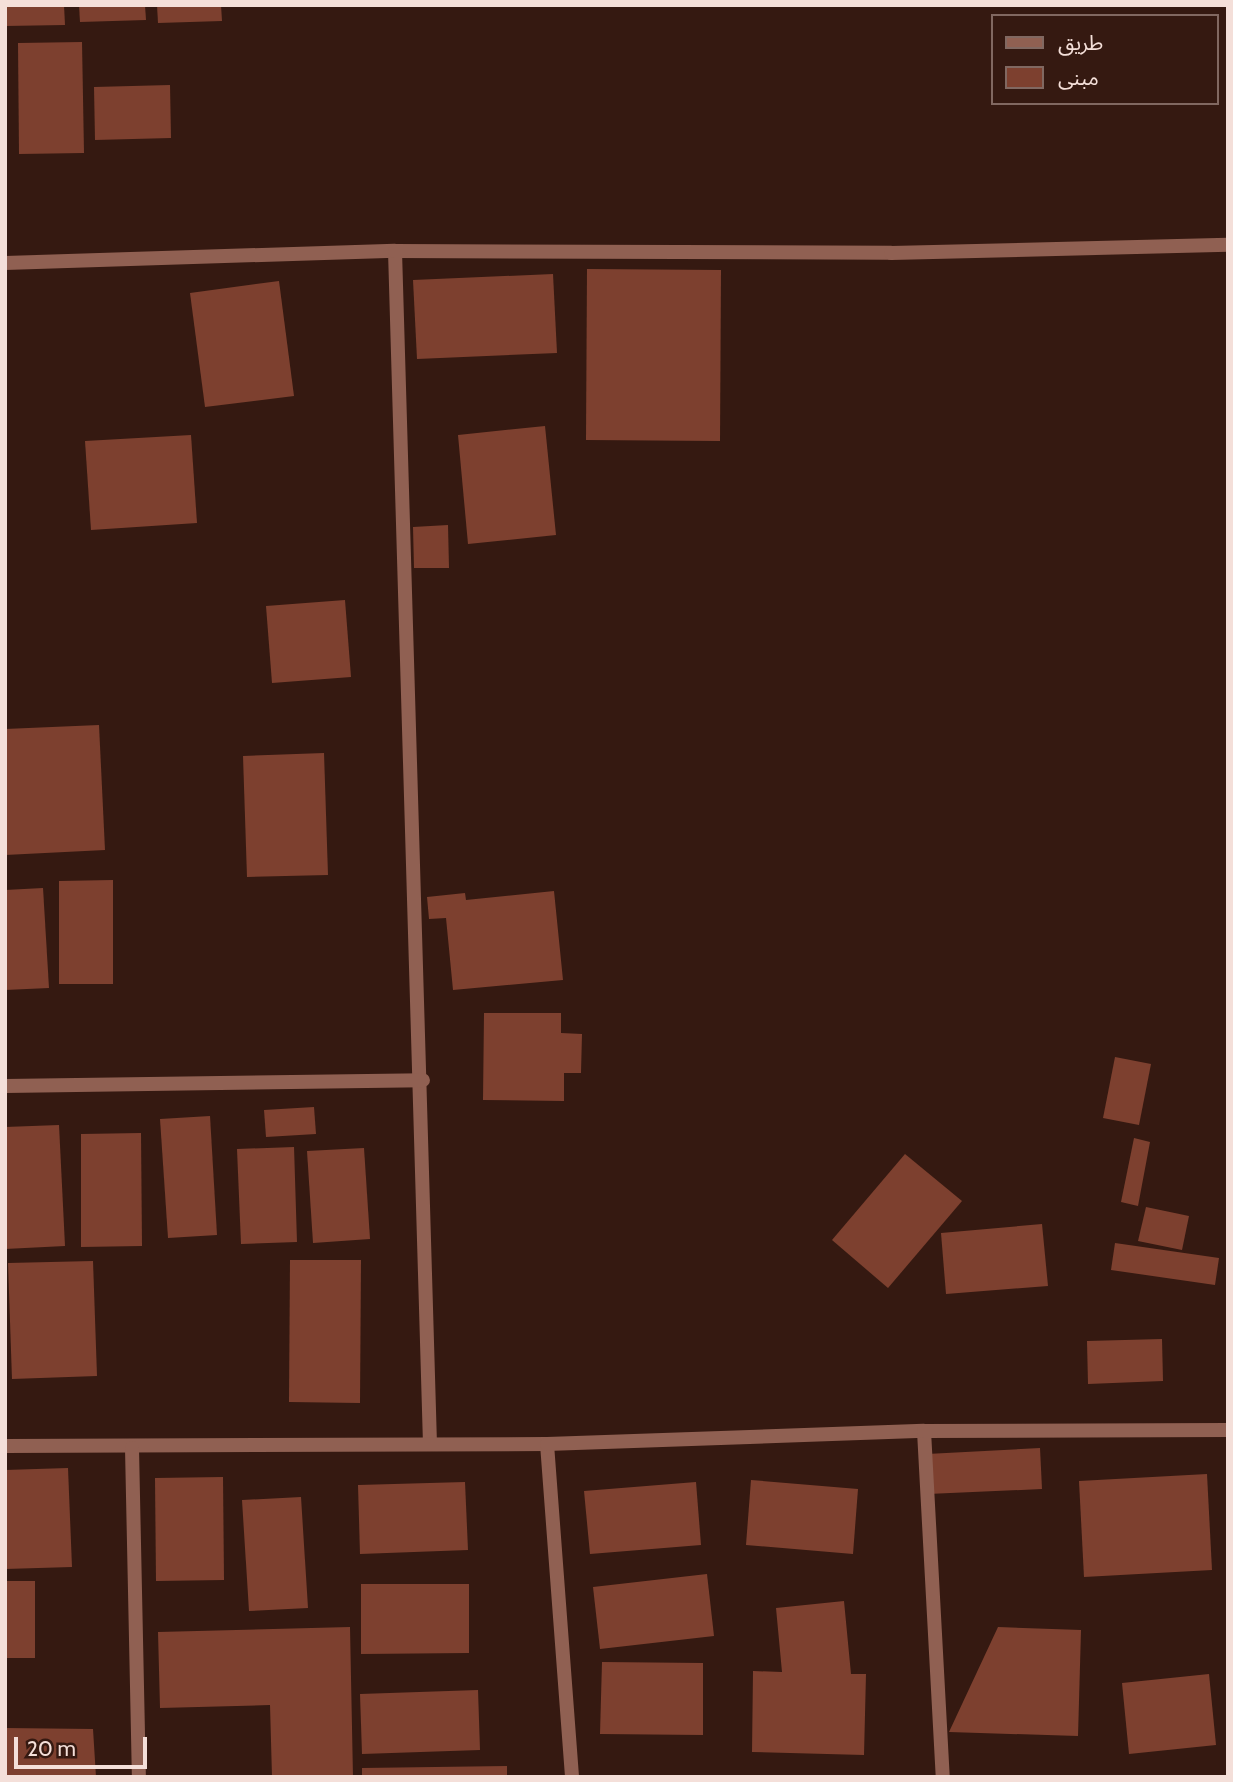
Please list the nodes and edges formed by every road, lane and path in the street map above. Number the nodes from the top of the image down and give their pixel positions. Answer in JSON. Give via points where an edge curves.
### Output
{"nodes":[{"id":1,"x":1228,"y":245,"type":"edge"},
{"id":2,"x":395,"y":251,"type":"junction"},
{"id":3,"x":5,"y":263,"type":"edge"},
{"id":4,"x":423,"y":1080,"type":"junction"},
{"id":5,"x":5,"y":1086,"type":"edge"},
{"id":6,"x":1228,"y":1430,"type":"edge"},
{"id":7,"x":924,"y":1431,"type":"junction"},
{"id":8,"x":430,"y":1443,"type":"junction"},
{"id":9,"x":547,"y":1444,"type":"junction"},
{"id":10,"x":5,"y":1446,"type":"edge"},
{"id":11,"x":132,"y":1448,"type":"junction"},
{"id":12,"x":139,"y":1777,"type":"edge"},
{"id":13,"x":572,"y":1777,"type":"edge"},
{"id":14,"x":943,"y":1777,"type":"edge"}],
"edges":[{"from":1,"to":2,"type":"street","via":[[891,253]]},
{"from":2,"to":3,"type":"street"},
{"from":2,"to":4,"type":"street"},
{"from":4,"to":5,"type":"street"},
{"from":4,"to":8,"type":"street"},
{"from":6,"to":7,"type":"street"},
{"from":7,"to":9,"type":"street"},
{"from":7,"to":14,"type":"street"},
{"from":8,"to":9,"type":"street"},
{"from":8,"to":11,"type":"street"},
{"from":9,"to":13,"type":"street"},
{"from":10,"to":11,"type":"street"},
{"from":11,"to":12,"type":"street"}]}
